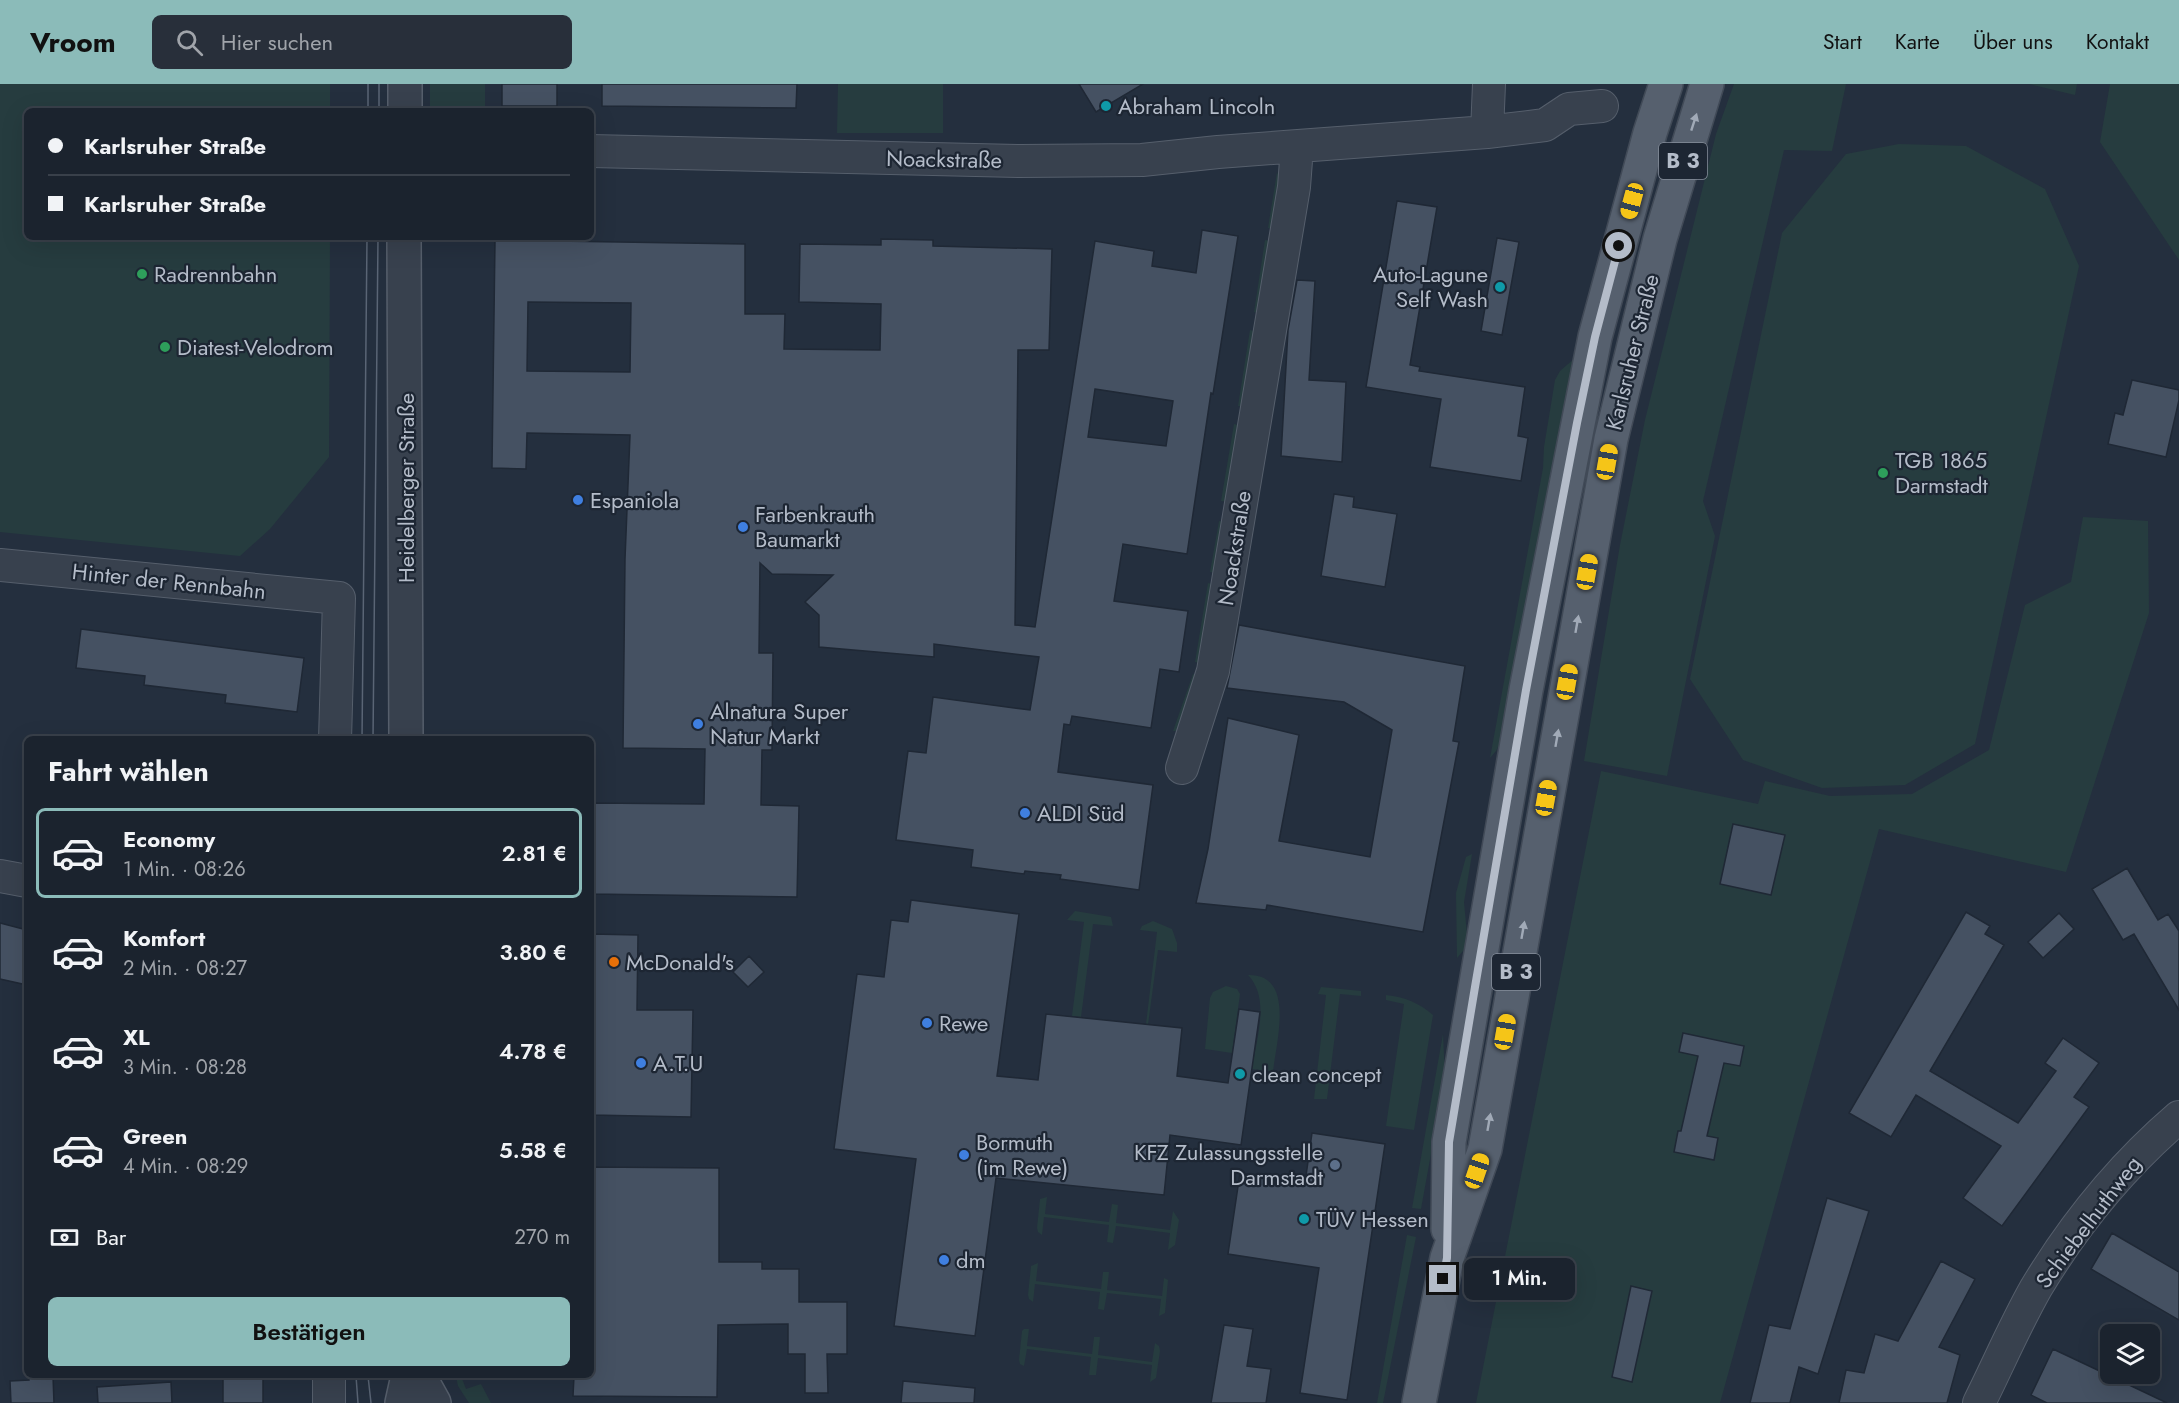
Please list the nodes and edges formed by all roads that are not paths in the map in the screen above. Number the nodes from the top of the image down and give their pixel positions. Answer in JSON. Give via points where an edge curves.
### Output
{"nodes":[{"id":1,"x":405,"y":84,"type":"edge"},
{"id":2,"x":1489,"y":84,"type":"edge"},
{"id":3,"x":1666,"y":84,"type":"edge"},
{"id":4,"x":1707,"y":84,"type":"edge"},
{"id":5,"x":1602,"y":106,"type":"dead end"},
{"id":6,"x":405,"y":108,"type":"edge"},
{"id":7,"x":1487,"y":132,"type":"junction"},
{"id":8,"x":1297,"y":147,"type":"junction"},
{"id":9,"x":594,"y":152,"type":"edge"},
{"id":10,"x":405,"y":240,"type":"edge"},
{"id":11,"x":0,"y":565,"type":"edge"},
{"id":12,"x":335,"y":736,"type":"edge"},
{"id":13,"x":406,"y":736,"type":"edge"},
{"id":14,"x":1182,"y":768,"type":"dead end"},
{"id":15,"x":0,"y":876,"type":"edge"},
{"id":16,"x":24,"y":880,"type":"edge"},
{"id":17,"x":2179,"y":1117,"type":"edge"},
{"id":18,"x":1447,"y":1258,"type":"junction"},
{"id":19,"x":329,"y":1378,"type":"edge"},
{"id":20,"x":408,"y":1378,"type":"edge"},
{"id":21,"x":412,"y":1378,"type":"edge"},
{"id":22,"x":420,"y":1378,"type":"edge"},
{"id":23,"x":329,"y":1403,"type":"edge"},
{"id":24,"x":402,"y":1403,"type":"edge"},
{"id":25,"x":415,"y":1403,"type":"edge"},
{"id":26,"x":434,"y":1403,"type":"edge"},
{"id":27,"x":1419,"y":1403,"type":"edge"},
{"id":28,"x":1979,"y":1403,"type":"edge"}],
"edges":[{"from":1,"to":6,"type":"street"},
{"from":2,"to":7,"type":"street"},
{"from":3,"to":18,"type":"main road","name":"Karlsruher Straße","number":"B 3","via":[[1595,337],[1528,679],[1449,1142]]},
{"from":18,"to":4,"type":"main road","name":"Karlsruher Straße","number":"B 3","one_way":true,"via":[[1485,1149],[1611,440],[1660,239]]},
{"from":5,"to":7,"type":"street","name":"Noackstraße","via":[[1569,109],[1545,125]]},
{"from":7,"to":8,"type":"street","name":"Noackstraße"},
{"from":8,"to":9,"type":"street","name":"Noackstraße","via":[[1142,160],[1076,161]]},
{"from":8,"to":14,"type":"street","name":"Noackstraße","via":[[1294,187],[1213,671]]},
{"from":10,"to":13,"type":"street","name":"Heidelberger Straße"},
{"from":11,"to":12,"type":"street","name":"Hinter der Rennbahn","via":[[339,598]]},
{"from":15,"to":16,"type":"street"},
{"from":17,"to":28,"type":"street","name":"Schiebelhuthweg","via":[[2149,1143],[2106,1191],[2055,1257]]},
{"from":18,"to":27,"type":"main road","name":"Karlsruher Straße","number":"B 3"},
{"from":19,"to":23,"type":"street"},
{"from":20,"to":24,"type":"street"},
{"from":21,"to":25,"type":"street"},
{"from":22,"to":26,"type":"street"}]}
